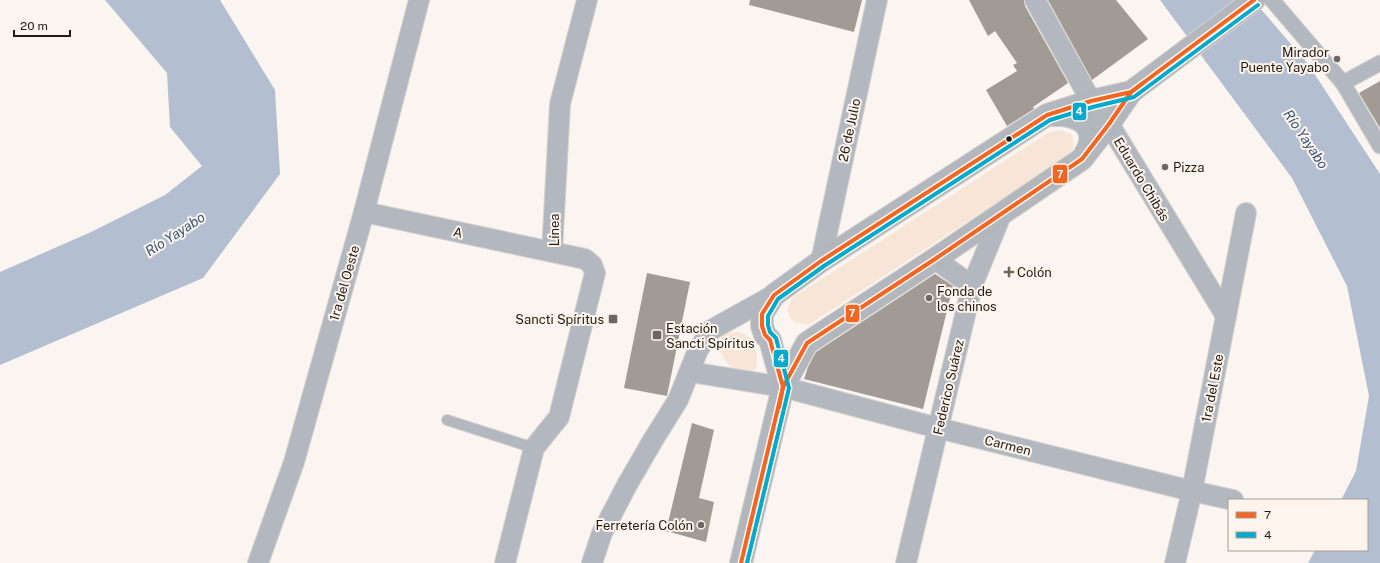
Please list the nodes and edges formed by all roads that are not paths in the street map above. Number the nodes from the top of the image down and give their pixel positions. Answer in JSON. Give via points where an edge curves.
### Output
{"nodes":[{"id":1,"x":418,"y":0,"type":"edge"},
{"id":2,"x":586,"y":0,"type":"edge"},
{"id":3,"x":877,"y":0,"type":"edge"},
{"id":4,"x":1035,"y":0,"type":"edge"},
{"id":5,"x":1254,"y":0,"type":"edge"},
{"id":6,"x":1272,"y":0,"type":"edge"},
{"id":7,"x":1380,"y":63,"type":"edge"},
{"id":8,"x":1342,"y":83,"type":"junction"},
{"id":9,"x":1136,"y":88,"type":"junction"},
{"id":10,"x":1092,"y":101,"type":"junction"},
{"id":11,"x":1047,"y":116,"type":"junction"},
{"id":12,"x":1109,"y":124,"type":"junction"},
{"id":13,"x":1380,"y":146,"type":"edge"},
{"id":14,"x":1082,"y":159,"type":"junction"},
{"id":15,"x":364,"y":212,"type":"junction"},
{"id":16,"x":1246,"y":213,"type":"dead end"},
{"id":17,"x":1001,"y":215,"type":"junction"},
{"id":18,"x":552,"y":252,"type":"junction"},
{"id":19,"x":935,"y":259,"type":"junction"},
{"id":20,"x":821,"y":261,"type":"junction"},
{"id":21,"x":972,"y":286,"type":"junction"},
{"id":22,"x":774,"y":295,"type":"junction"},
{"id":23,"x":1226,"y":316,"type":"junction"},
{"id":24,"x":770,"y":340,"type":"junction"},
{"id":25,"x":807,"y":343,"type":"junction"},
{"id":26,"x":690,"y":372,"type":"junction"},
{"id":27,"x":784,"y":387,"type":"junction"},
{"id":28,"x":447,"y":420,"type":"dead end"},
{"id":29,"x":938,"y":428,"type":"junction"},
{"id":30,"x":534,"y":448,"type":"junction"},
{"id":31,"x":1192,"y":491,"type":"junction"},
{"id":32,"x":1228,"y":499,"type":"edge"},
{"id":33,"x":258,"y":563,"type":"edge"},
{"id":34,"x":505,"y":563,"type":"edge"},
{"id":35,"x":592,"y":563,"type":"edge"},
{"id":36,"x":741,"y":563,"type":"edge"},
{"id":37,"x":906,"y":563,"type":"edge"},
{"id":38,"x":1175,"y":563,"type":"edge"}],
"edges":[{"from":1,"to":15,"type":"street","name":"1ra del Oeste"},
{"from":2,"to":18,"type":"street","name":"Línea","via":[[560,104]]},
{"from":3,"to":20,"type":"street","name":"26 de Julio"},
{"from":4,"to":10,"type":"street","name":"Eduardo Chibás"},
{"from":5,"to":9,"type":"main road"},
{"from":6,"to":8,"type":"street"},
{"from":7,"to":8,"type":"street"},
{"from":8,"to":13,"type":"street"},
{"from":9,"to":10,"type":"main road"},
{"from":9,"to":12,"type":"main road"},
{"from":10,"to":11,"type":"main road"},
{"from":10,"to":12,"type":"street","name":"Eduardo Chibás"},
{"from":11,"to":14,"type":"main road","via":[[1067,116],[1086,124],[1091,138]]},
{"from":11,"to":20,"type":"main road"},
{"from":12,"to":14,"type":"main road"},
{"from":12,"to":23,"type":"street","name":"Eduardo Chibás"},
{"from":14,"to":17,"type":"main road"},
{"from":15,"to":18,"type":"street","name":"A"},
{"from":15,"to":33,"type":"street","name":"1ra del Oeste","via":[[294,462]]},
{"from":16,"to":23,"type":"street","name":"1ra del Este"},
{"from":17,"to":19,"type":"main road"},
{"from":17,"to":21,"type":"street","name":"Federico Suárez"},
{"from":18,"to":30,"type":"street","name":"Línea","via":[[585,259],[592,265],[595,273],[559,417]]},
{"from":19,"to":21,"type":"street"},
{"from":19,"to":25,"type":"main road"},
{"from":20,"to":22,"type":"main road"},
{"from":21,"to":29,"type":"street","name":"Federico Suárez"},
{"from":22,"to":24,"type":"main road","via":[[762,314],[762,326]]},
{"from":22,"to":26,"type":"street","via":[[712,330],[698,350]]},
{"from":23,"to":31,"type":"street","name":"1ra del Este"},
{"from":24,"to":25,"type":"main road","via":[[785,344]]},
{"from":24,"to":27,"type":"main road"},
{"from":25,"to":27,"type":"main road"},
{"from":26,"to":27,"type":"street","name":"Carmen"},
{"from":26,"to":35,"type":"street","via":[[678,400],[623,492],[602,533]]},
{"from":27,"to":29,"type":"street","name":"Carmen"},
{"from":27,"to":36,"type":"main road"},
{"from":28,"to":30,"type":"lane"},
{"from":29,"to":31,"type":"street","name":"Carmen"},
{"from":29,"to":37,"type":"street","name":"Federico Suárez"},
{"from":30,"to":34,"type":"street","name":"Línea"},
{"from":31,"to":32,"type":"street","name":"Carmen"},
{"from":31,"to":38,"type":"street","name":"1ra del Este"}]}
